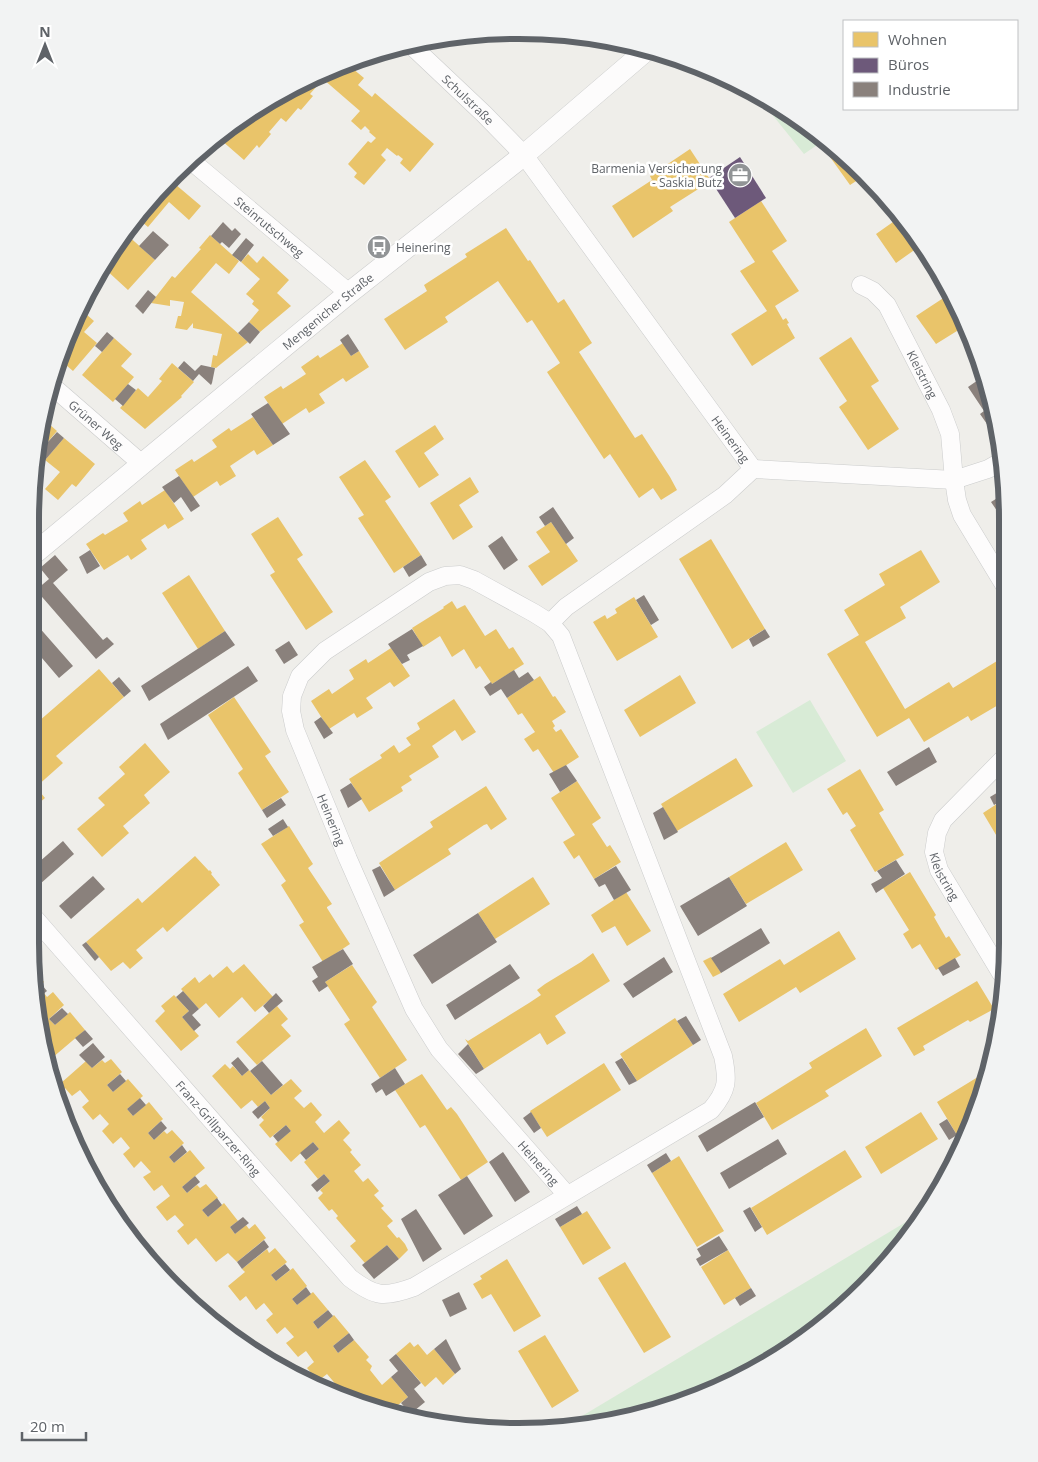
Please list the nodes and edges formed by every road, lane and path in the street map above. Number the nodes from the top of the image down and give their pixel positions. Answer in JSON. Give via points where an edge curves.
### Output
{"nodes":[{"id":1,"x":416,"y":50,"type":"edge"},
{"id":2,"x":642,"y":55,"type":"edge"},
{"id":3,"x":524,"y":155,"type":"junction"},
{"id":4,"x":195,"y":164,"type":"edge"},
{"id":5,"x":861,"y":285,"type":"dead end"},
{"id":6,"x":349,"y":293,"type":"junction"},
{"id":7,"x":57,"y":390,"type":"edge"},
{"id":8,"x":142,"y":464,"type":"junction"},
{"id":9,"x":996,"y":465,"type":"edge"},
{"id":10,"x":753,"y":469,"type":"junction"},
{"id":11,"x":954,"y":480,"type":"junction"},
{"id":12,"x":39,"y":550,"type":"edge"},
{"id":13,"x":999,"y":576,"type":"edge"},
{"id":14,"x":550,"y":622,"type":"junction"},
{"id":15,"x":999,"y":763,"type":"edge"},
{"id":16,"x":39,"y":923,"type":"edge"},
{"id":17,"x":998,"y":968,"type":"edge"},
{"id":18,"x":567,"y":1195,"type":"junction"},
{"id":19,"x":428,"y":1279,"type":"joint"}],
"edges":[{"from":1,"to":3,"type":"street","name":"Schulstraße"},
{"from":2,"to":3,"type":"street","name":"Mengenicher Straße"},
{"from":3,"to":6,"type":"street","name":"Mengenicher Straße"},
{"from":3,"to":10,"type":"street","name":"Heinering"},
{"from":4,"to":6,"type":"street","name":"Steinrutschweg"},
{"from":5,"to":11,"type":"street","name":"Kleistring","via":[[873,291],[887,305],[941,410],[950,434]]},
{"from":6,"to":8,"type":"street","name":"Mengenicher Straße"},
{"from":7,"to":8,"type":"street","name":"Grüner Weg"},
{"from":8,"to":12,"type":"street","name":"Mengenicher Straße"},
{"from":9,"to":11,"type":"street"},
{"from":10,"to":11,"type":"street"},
{"from":10,"to":14,"type":"street","name":"Heinering","via":[[725,496],[566,607]]},
{"from":11,"to":13,"type":"street","name":"Kleistring","via":[[962,514]]},
{"from":14,"to":18,"type":"street","name":"Heinering","via":[[561,636],[723,1056],[727,1076],[724,1090],[712,1110]]},
{"from":14,"to":18,"type":"street","name":"Heinering","via":[[474,580],[460,575],[444,576],[429,582],[325,651],[300,676],[292,696],[291,711],[295,730],[348,859],[414,1009],[439,1049]]},
{"from":15,"to":17,"type":"street","name":"Kleistring","via":[[943,820],[934,852],[939,870]]},
{"from":16,"to":19,"type":"street","name":"Franz-Grillparzer-Ring","via":[[350,1278],[364,1289],[389,1295]]},
{"from":18,"to":19,"type":"street","name":"Heinering"}]}
